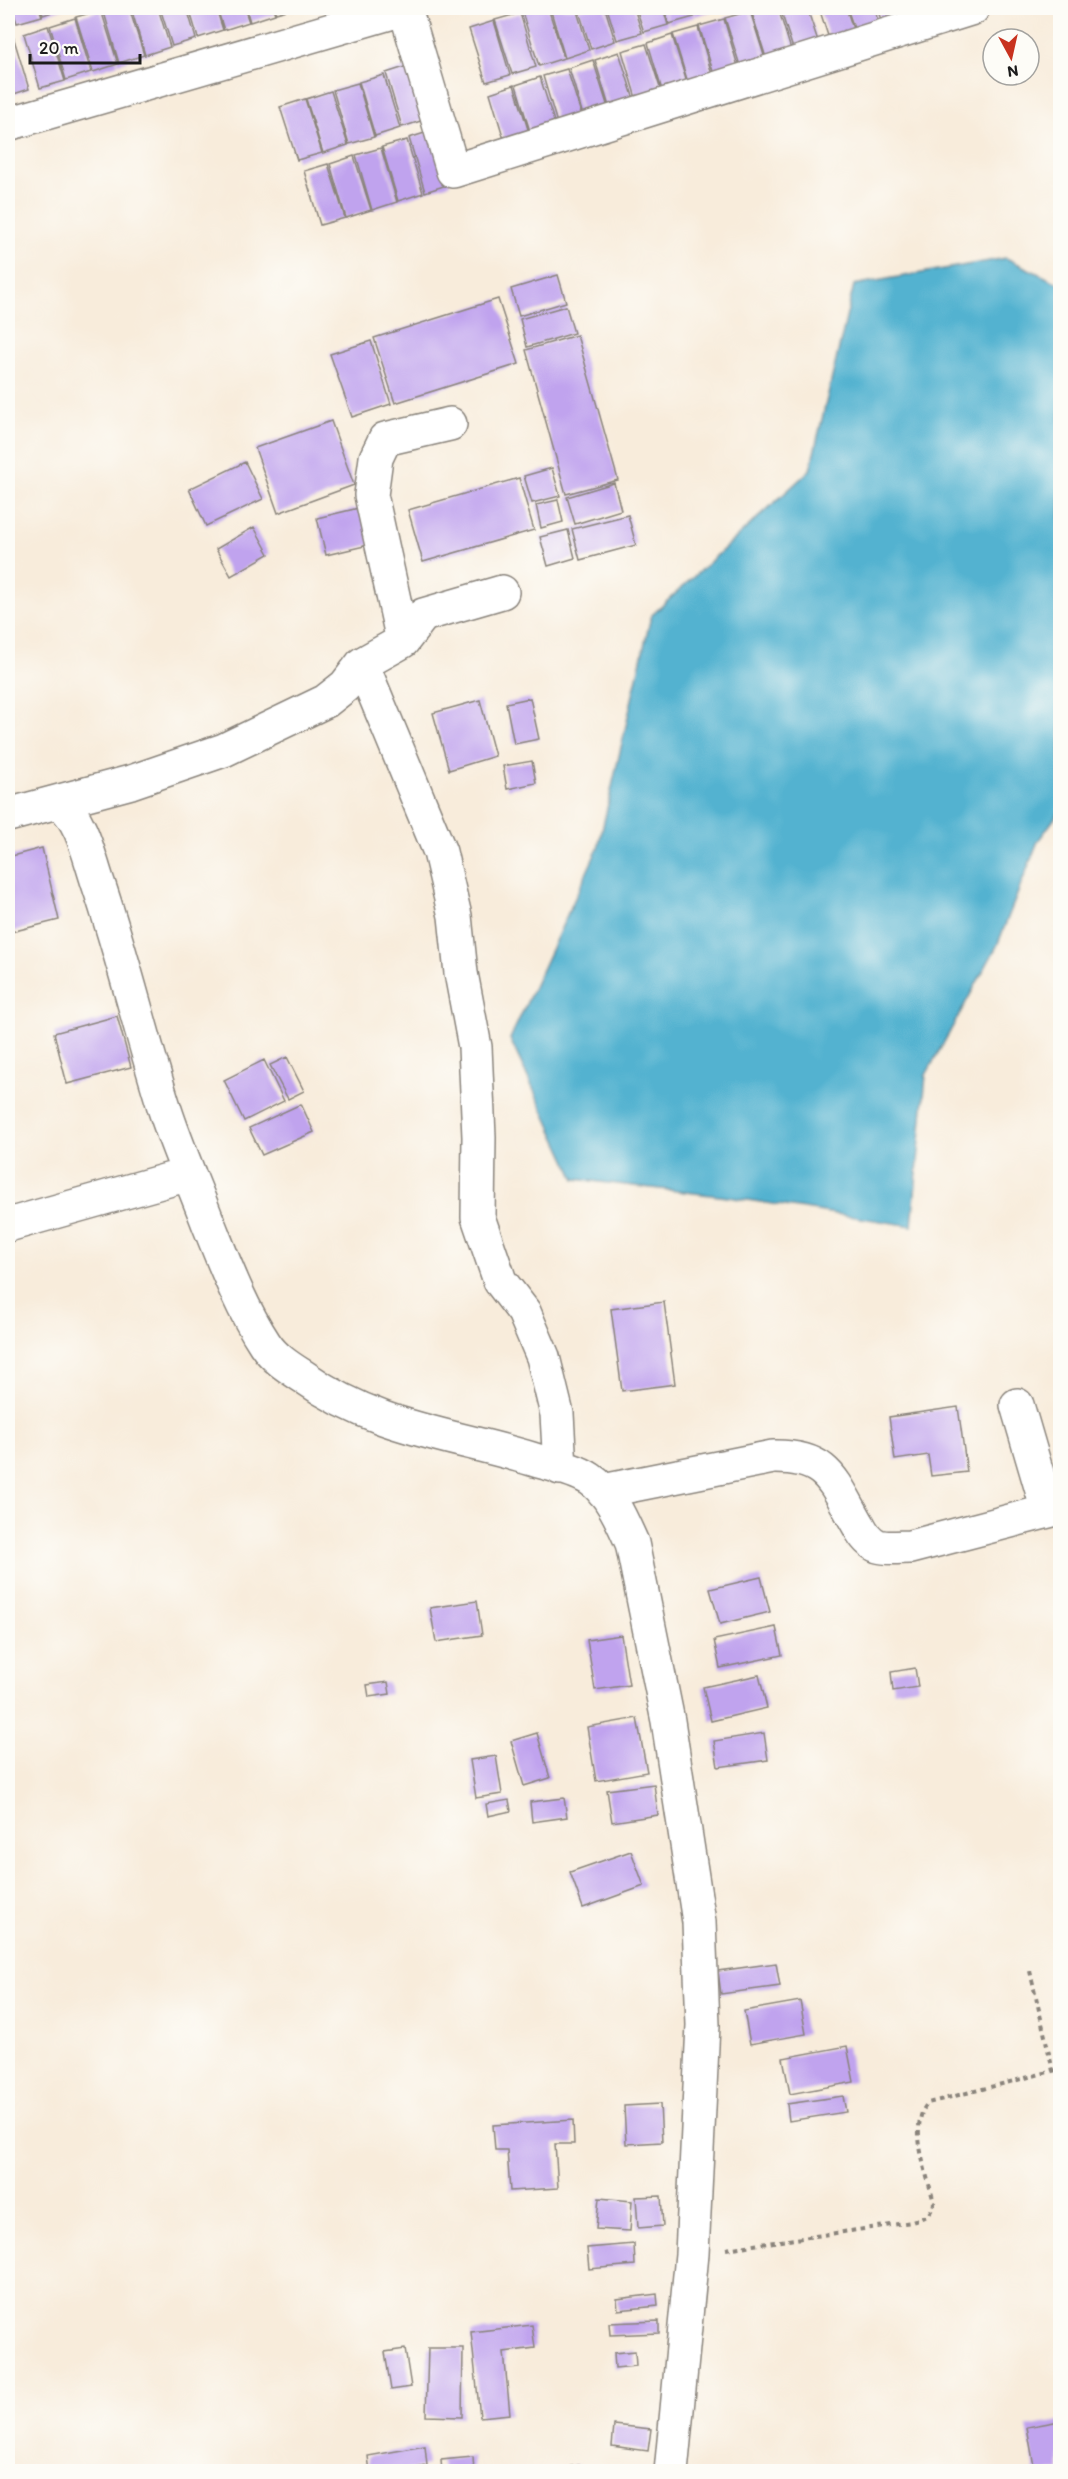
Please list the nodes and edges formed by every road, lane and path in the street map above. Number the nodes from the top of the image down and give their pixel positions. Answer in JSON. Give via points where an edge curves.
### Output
{"nodes":[{"id":1,"x":406,"y":8,"type":"edge"},
{"id":2,"x":973,"y":8,"type":"edge"},
{"id":3,"x":8,"y":124,"type":"edge"},
{"id":4,"x":450,"y":424,"type":"dead end"},
{"id":5,"x":502,"y":592,"type":"dead end"},
{"id":6,"x":403,"y":641,"type":"junction"},
{"id":7,"x":362,"y":664,"type":"junction"},
{"id":8,"x":60,"y":803,"type":"junction"},
{"id":9,"x":8,"y":815,"type":"edge"},
{"id":10,"x":189,"y":1174,"type":"junction"},
{"id":11,"x":8,"y":1225,"type":"edge"},
{"id":12,"x":1017,"y":1405,"type":"dead end"},
{"id":13,"x":560,"y":1468,"type":"junction"},
{"id":14,"x":603,"y":1491,"type":"junction"},
{"id":15,"x":1054,"y":1509,"type":"edge"},
{"id":16,"x":1030,"y":1971,"type":"dead end"},
{"id":17,"x":1060,"y":2070,"type":"edge"},
{"id":18,"x":1053,"y":2072,"type":"junction"},
{"id":19,"x":692,"y":2254,"type":"junction"},
{"id":20,"x":671,"y":2472,"type":"edge"}],
"edges":[{"from":1,"to":2,"type":"street","via":[[453,171]]},
{"from":1,"to":3,"type":"street"},
{"from":4,"to":6,"type":"street","via":[[385,439],[376,458],[371,495]]},
{"from":5,"to":6,"type":"street","via":[[423,615]]},
{"from":6,"to":7,"type":"street"},
{"from":7,"to":8,"type":"street","via":[[345,686],[326,701],[224,750]]},
{"from":7,"to":13,"type":"street","via":[[440,852],[455,916],[475,1047],[478,1217],[500,1281],[524,1312],[543,1357],[557,1414]]},
{"from":8,"to":9,"type":"street"},
{"from":8,"to":10,"type":"street","via":[[71,814],[90,861],[165,1111]]},
{"from":10,"to":11,"type":"street"},
{"from":10,"to":13,"type":"street","via":[[245,1310],[269,1350],[284,1364],[352,1407],[417,1431],[486,1445]]},
{"from":12,"to":15,"type":"street"},
{"from":13,"to":14,"type":"street","via":[[575,1471]]},
{"from":14,"to":15,"type":"street","via":[[773,1457],[796,1457],[814,1462],[831,1478],[866,1537],[877,1546],[893,1547],[910,1547]]},
{"from":14,"to":19,"type":"street","via":[[632,1542],[668,1721],[699,1922],[703,2025]]},
{"from":16,"to":18,"type":"path"},
{"from":17,"to":18,"type":"path"},
{"from":18,"to":19,"type":"path","via":[[928,2103],[918,2121],[918,2134],[934,2203],[933,2211],[924,2218]]},
{"from":19,"to":20,"type":"street"}]}
